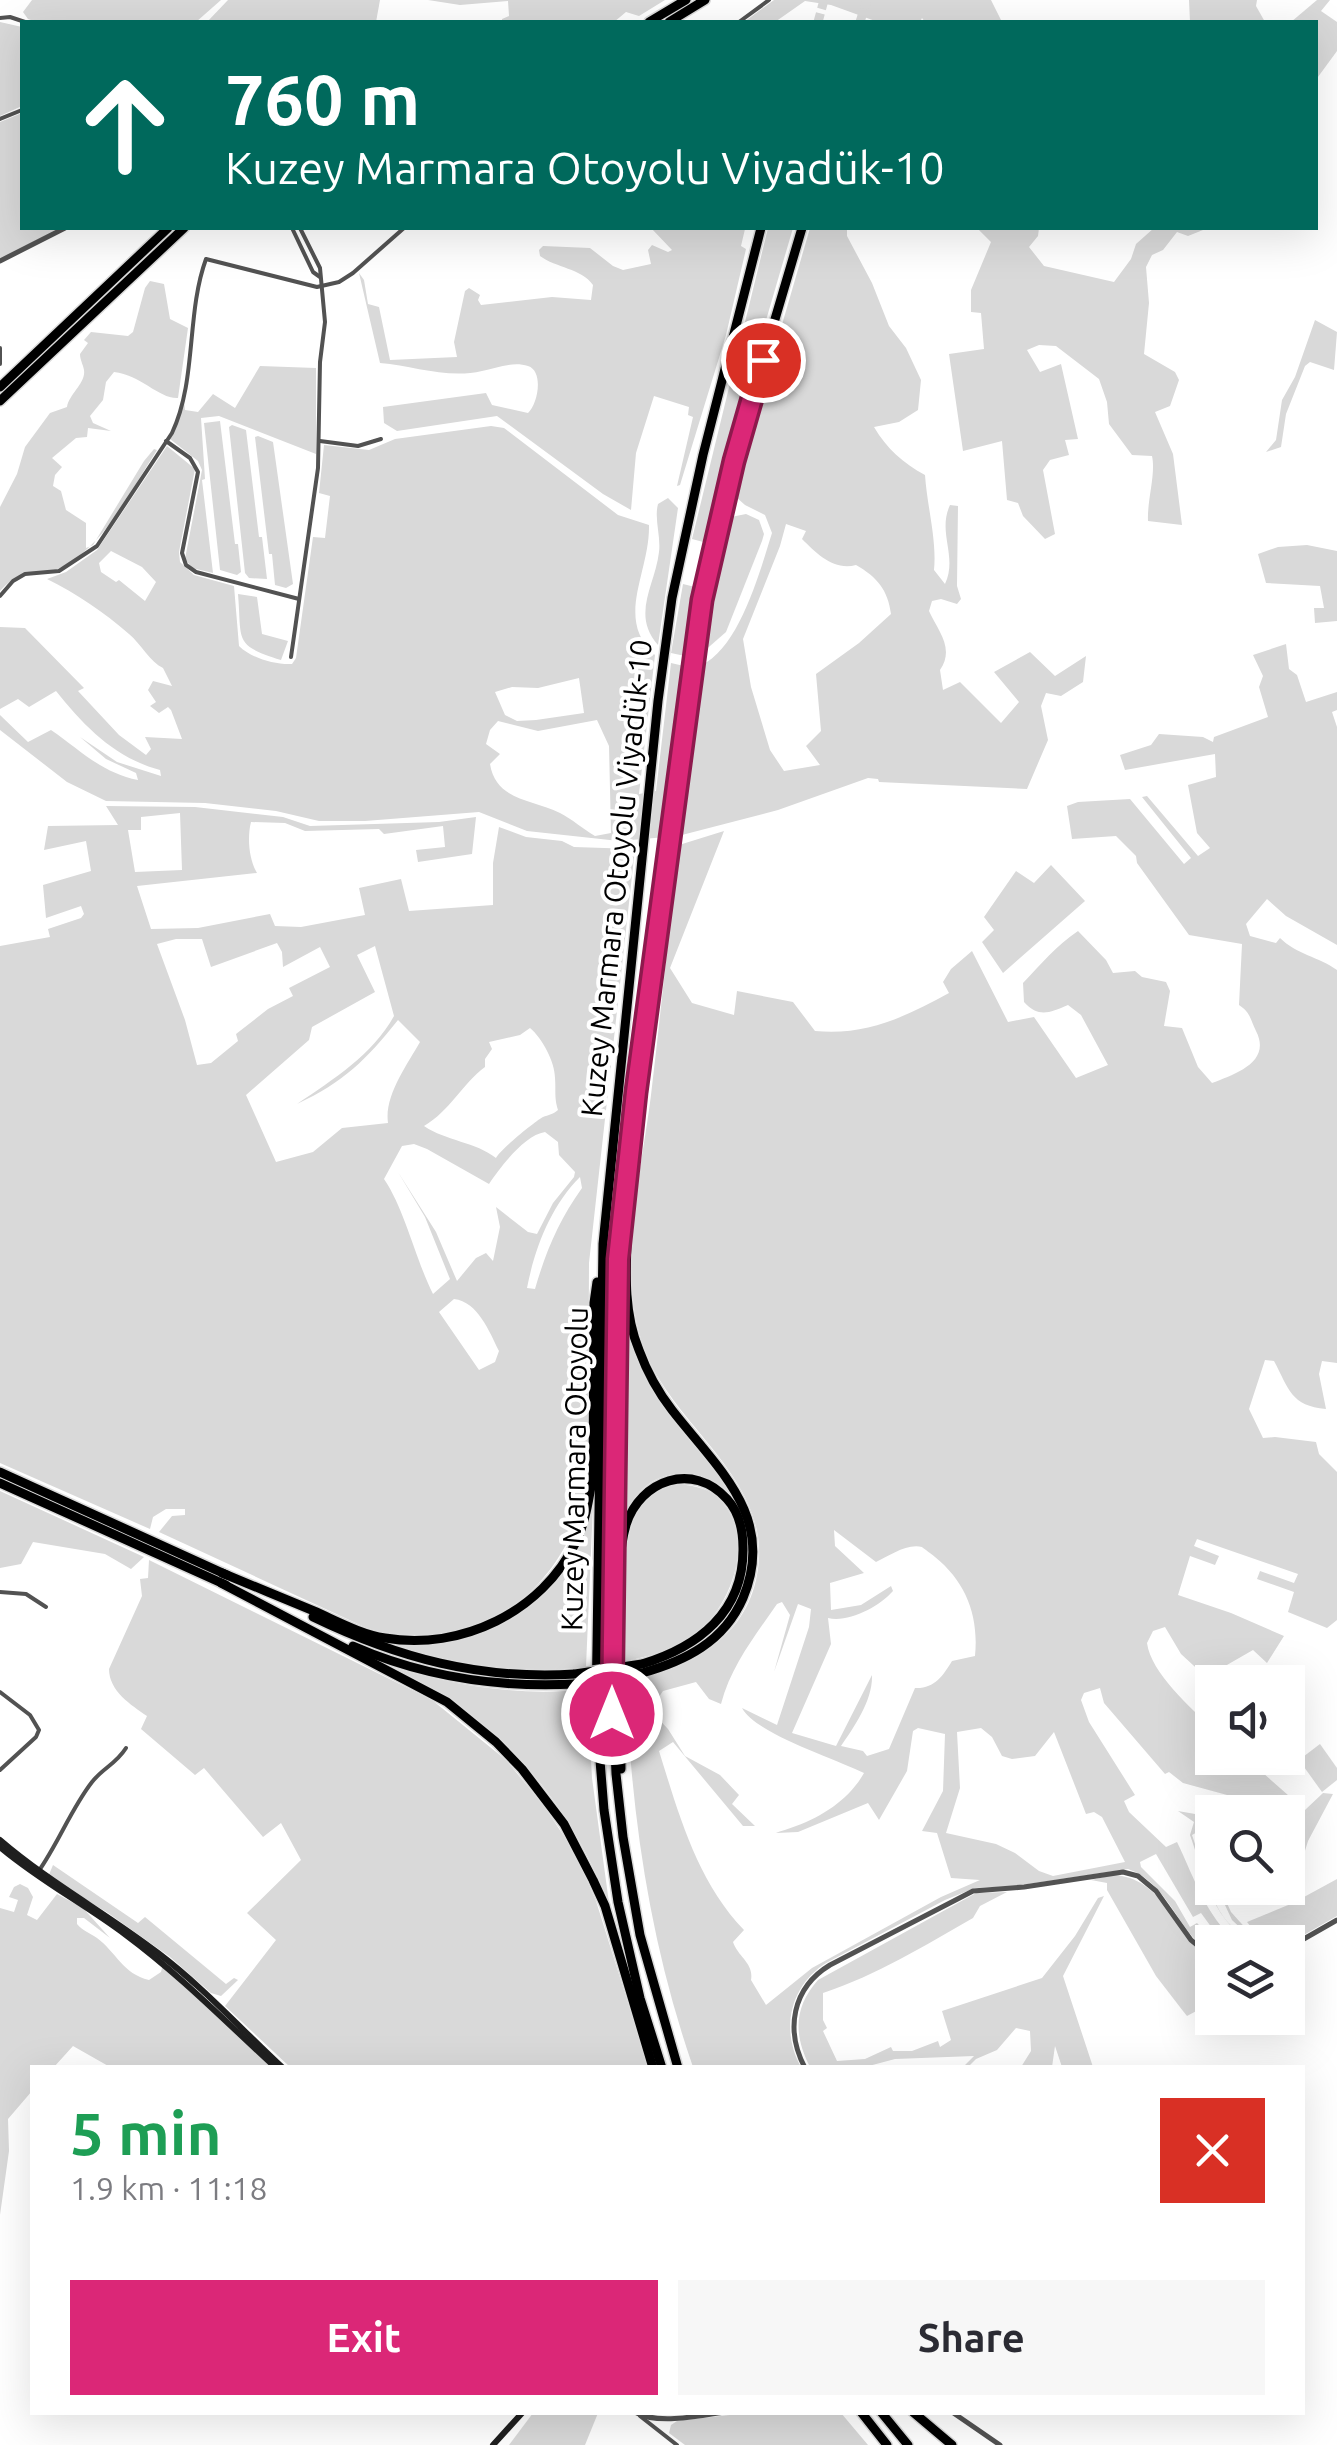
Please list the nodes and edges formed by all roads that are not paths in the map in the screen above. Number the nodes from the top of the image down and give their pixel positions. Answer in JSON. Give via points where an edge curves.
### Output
{"nodes":[{"id":1,"x":686,"y":0,"type":"edge"},
{"id":2,"x":705,"y":0,"type":"edge"},
{"id":3,"x":769,"y":0,"type":"edge"},
{"id":4,"x":652,"y":20,"type":"edge"},
{"id":5,"x":673,"y":20,"type":"edge"},
{"id":6,"x":742,"y":20,"type":"edge"},
{"id":7,"x":60,"y":230,"type":"edge"},
{"id":8,"x":166,"y":230,"type":"edge"},
{"id":9,"x":182,"y":230,"type":"edge"},
{"id":10,"x":293,"y":230,"type":"edge"},
{"id":11,"x":301,"y":230,"type":"edge"},
{"id":12,"x":402,"y":230,"type":"edge"},
{"id":13,"x":760,"y":230,"type":"edge"},
{"id":14,"x":801,"y":230,"type":"edge"},
{"id":15,"x":0,"y":262,"type":"edge"},
{"id":16,"x":320,"y":276,"type":"junction"},
{"id":17,"x":322,"y":286,"type":"junction"},
{"id":18,"x":0,"y":348,"type":"edge"},
{"id":19,"x":0,"y":364,"type":"edge"},
{"id":20,"x":0,"y":386,"type":"edge"},
{"id":21,"x":0,"y":401,"type":"edge"},
{"id":22,"x":382,"y":439,"type":"dead end"},
{"id":23,"x":166,"y":441,"type":"junction"},
{"id":24,"x":320,"y":441,"type":"junction"},
{"id":25,"x":0,"y":596,"type":"edge"},
{"id":26,"x":300,"y":599,"type":"junction"},
{"id":27,"x":290,"y":657,"type":"dead end"},
{"id":28,"x":610,"y":1164,"type":"joint"},
{"id":29,"x":628,"y":1164,"type":"junction"},
{"id":30,"x":604,"y":1244,"type":"junction"},
{"id":31,"x":0,"y":1472,"type":"edge"},
{"id":32,"x":0,"y":1483,"type":"edge"},
{"id":33,"x":222,"y":1578,"type":"junction"},
{"id":34,"x":0,"y":1592,"type":"edge"},
{"id":35,"x":46,"y":1607,"type":"dead end"},
{"id":36,"x":642,"y":1669,"type":"junction"},
{"id":37,"x":0,"y":1692,"type":"edge"},
{"id":38,"x":126,"y":1748,"type":"dead end"},
{"id":39,"x":0,"y":1770,"type":"edge"},
{"id":40,"x":622,"y":1836,"type":"junction"},
{"id":41,"x":0,"y":1844,"type":"edge"},
{"id":42,"x":37,"y":1874,"type":"junction"},
{"id":43,"x":1337,"y":1920,"type":"edge"},
{"id":44,"x":1305,"y":1938,"type":"edge"},
{"id":45,"x":1195,"y":1943,"type":"edge"},
{"id":46,"x":273,"y":2065,"type":"edge"},
{"id":47,"x":280,"y":2065,"type":"edge"},
{"id":48,"x":653,"y":2065,"type":"edge"},
{"id":49,"x":661,"y":2065,"type":"edge"},
{"id":50,"x":677,"y":2065,"type":"edge"},
{"id":51,"x":804,"y":2065,"type":"edge"},
{"id":52,"x":520,"y":2415,"type":"edge"},
{"id":53,"x":639,"y":2415,"type":"edge"},
{"id":54,"x":863,"y":2415,"type":"edge"},
{"id":55,"x":883,"y":2415,"type":"edge"},
{"id":56,"x":917,"y":2415,"type":"edge"},
{"id":57,"x":956,"y":2415,"type":"edge"},
{"id":58,"x":493,"y":2445,"type":"edge"},
{"id":59,"x":677,"y":2445,"type":"edge"},
{"id":60,"x":887,"y":2445,"type":"edge"},
{"id":61,"x":908,"y":2445,"type":"edge"},
{"id":62,"x":952,"y":2445,"type":"edge"},
{"id":63,"x":1000,"y":2445,"type":"edge"}],
"edges":[{"from":1,"to":4,"type":"highway"},
{"from":2,"to":5,"type":"highway"},
{"from":3,"to":6,"type":"street"},
{"from":7,"to":15,"type":"street"},
{"from":8,"to":20,"type":"highway"},
{"from":9,"to":21,"type":"highway"},
{"from":10,"to":16,"type":"street"},
{"from":11,"to":16,"type":"street"},
{"from":12,"to":17,"type":"street","via":[[353,273]]},
{"from":13,"to":28,"type":"highway","name":"Kuzey Marmara Otoyolu Viyadük-10","via":[[672,598]]},
{"from":14,"to":29,"type":"highway","name":"Kuzey Marmara Otoyolu Viyadük-10","via":[[734,461],[702,600]]},
{"from":16,"to":17,"type":"street"},
{"from":17,"to":23,"type":"street","via":[[206,259],[179,416]]},
{"from":17,"to":24,"type":"street"},
{"from":18,"to":19,"type":"street"},
{"from":22,"to":24,"type":"street","via":[[358,446]]},
{"from":23,"to":25,"type":"street","via":[[96,546],[59,572],[25,574]]},
{"from":23,"to":26,"type":"street","via":[[198,472],[182,554],[186,565]]},
{"from":24,"to":26,"type":"street"},
{"from":26,"to":27,"type":"street"},
{"from":28,"to":30,"type":"highway","name":"Kuzey Marmara Otoyolu"},
{"from":29,"to":36,"type":"highway","via":[[627,1302],[634,1339],[663,1398],[737,1492],[752,1547],[746,1588],[721,1632],[688,1657]]},
{"from":29,"to":40,"type":"highway","name":"Kuzey Marmara Otoyolu","via":[[618,1259],[612,1645]]},
{"from":30,"to":33,"type":"highway","via":[[594,1303],[588,1502],[576,1542],[530,1599],[471,1632],[408,1640],[359,1631]]},
{"from":30,"to":49,"type":"highway","name":"Kuzey Marmara Otoyolu","via":[[596,1711],[618,1902]]},
{"from":31,"to":33,"type":"highway"},
{"from":32,"to":33,"type":"highway"},
{"from":33,"to":36,"type":"highway","bridge":true,"via":[[332,1637],[410,1667],[490,1683]]},
{"from":33,"to":48,"type":"highway","via":[[436,1695],[522,1769],[564,1824],[593,1880]]},
{"from":34,"to":35,"type":"street","via":[[26,1594]]},
{"from":36,"to":40,"type":"highway","via":[[708,1632],[740,1579],[738,1518],[726,1498],[704,1482],[673,1479],[654,1486],[638,1500],[625,1529]]},
{"from":37,"to":39,"type":"street","via":[[39,1730]]},
{"from":38,"to":42,"type":"street","via":[[90,1785]]},
{"from":40,"to":50,"type":"highway","name":"Kuzey Marmara Otoyolu","via":[[651,1984]]},
{"from":41,"to":42,"type":"main road"},
{"from":42,"to":46,"type":"main road","via":[[163,1964]]},
{"from":42,"to":47,"type":"main road","via":[[184,1974]]},
{"from":43,"to":44,"type":"street"},
{"from":45,"to":51,"type":"street","via":[[1156,1890],[1130,1873],[973,1891],[811,1981],[792,2029]]},
{"from":52,"to":58,"type":"main road"},
{"from":53,"to":59,"type":"street"},
{"from":54,"to":60,"type":"highway"},
{"from":55,"to":61,"type":"highway"},
{"from":56,"to":62,"type":"highway"},
{"from":57,"to":63,"type":"street"}]}
